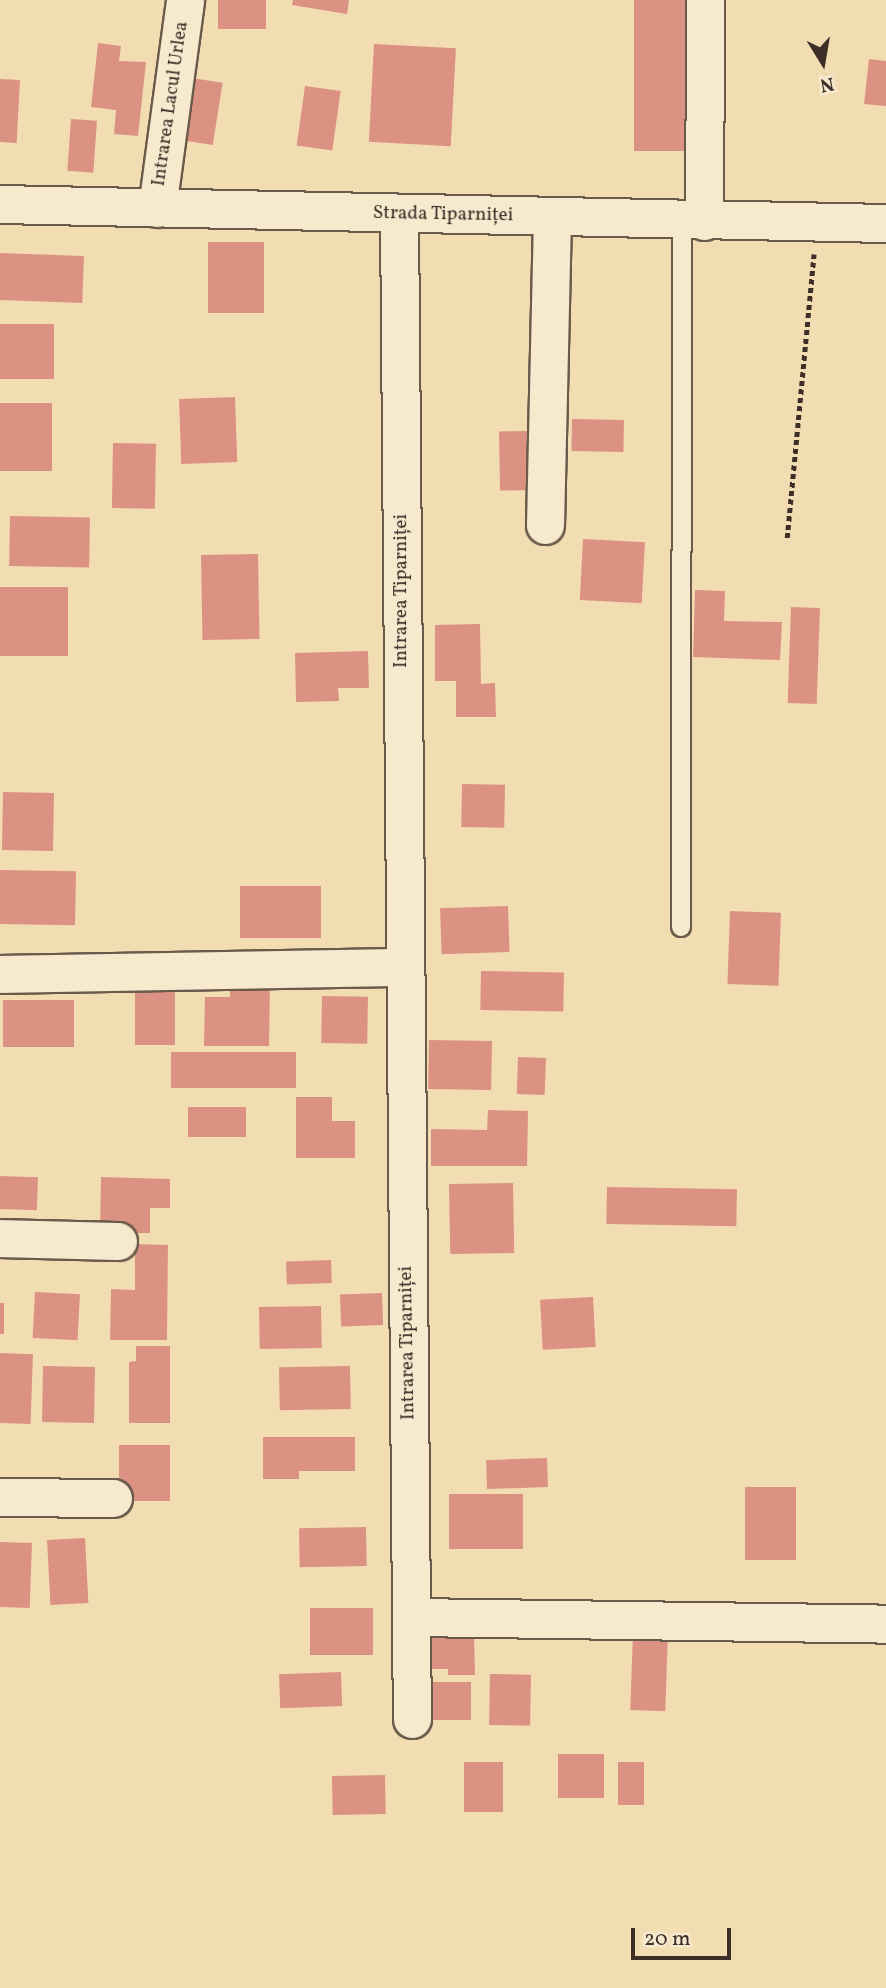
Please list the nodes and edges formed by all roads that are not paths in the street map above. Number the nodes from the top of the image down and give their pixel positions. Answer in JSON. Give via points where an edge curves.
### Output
{"nodes":[{"id":1,"x":186,"y":0,"type":"edge"},
{"id":2,"x":705,"y":0,"type":"edge"},
{"id":3,"x":0,"y":204,"type":"edge"},
{"id":4,"x":157,"y":208,"type":"junction"},
{"id":5,"x":399,"y":214,"type":"junction"},
{"id":6,"x":552,"y":218,"type":"junction"},
{"id":7,"x":693,"y":220,"type":"junction"},
{"id":8,"x":886,"y":223,"type":"edge"},
{"id":9,"x":545,"y":526,"type":"dead end"},
{"id":10,"x":681,"y":927,"type":"dead end"},
{"id":11,"x":405,"y":967,"type":"junction"},
{"id":12,"x":0,"y":974,"type":"edge"},
{"id":13,"x":0,"y":1238,"type":"edge"},
{"id":14,"x":118,"y":1241,"type":"dead end"},
{"id":15,"x":0,"y":1497,"type":"edge"},
{"id":16,"x":113,"y":1498,"type":"dead end"},
{"id":17,"x":411,"y":1617,"type":"junction"},
{"id":18,"x":886,"y":1625,"type":"edge"},
{"id":19,"x":412,"y":1719,"type":"dead end"}],
"edges":[{"from":1,"to":4,"type":"street","name":"Intrarea Lacul Urlea"},
{"from":2,"to":7,"type":"street"},
{"from":3,"to":4,"type":"street","name":"Strada Tiparniței"},
{"from":4,"to":5,"type":"street","name":"Strada Tiparniței"},
{"from":5,"to":6,"type":"street","name":"Strada Tiparniței"},
{"from":5,"to":11,"type":"street","name":"Intrarea Tiparniței"},
{"from":6,"to":7,"type":"street","name":"Strada Tiparniței"},
{"from":6,"to":9,"type":"street"},
{"from":7,"to":8,"type":"street","name":"Strada Tiparniței"},
{"from":7,"to":10,"type":"lane"},
{"from":11,"to":12,"type":"street"},
{"from":11,"to":17,"type":"street","name":"Intrarea Tiparniței"},
{"from":13,"to":14,"type":"street"},
{"from":15,"to":16,"type":"street"},
{"from":17,"to":18,"type":"street"},
{"from":17,"to":19,"type":"street","name":"Intrarea Tiparniței"}]}
